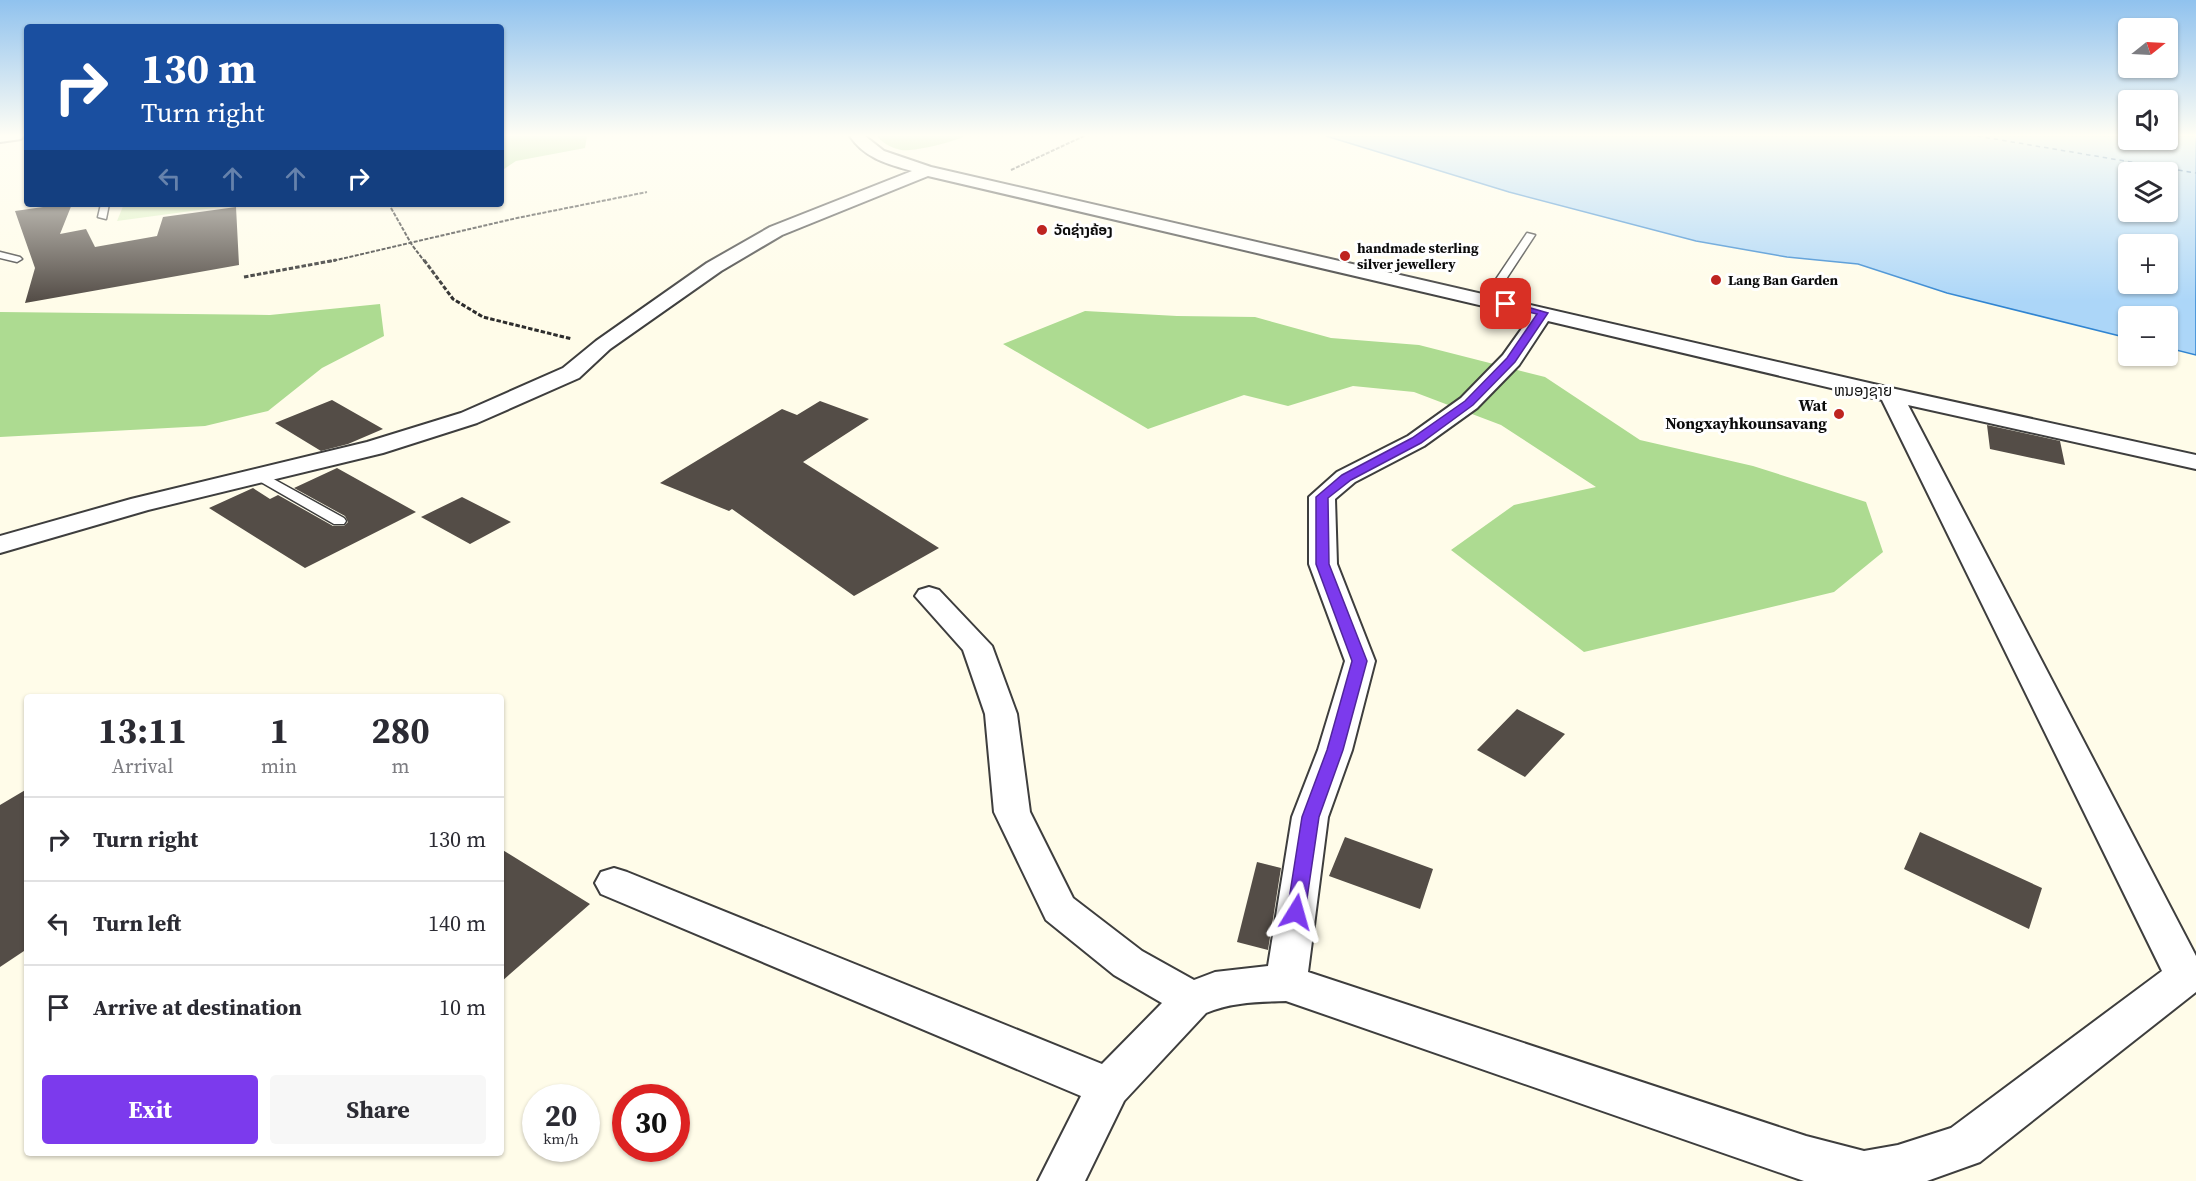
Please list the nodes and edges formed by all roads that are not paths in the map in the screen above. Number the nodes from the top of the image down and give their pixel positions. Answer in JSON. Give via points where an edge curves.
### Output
{"nodes":[{"id":1,"x":876,"y":191,"type":"edge"},
{"id":2,"x":1019,"y":191,"type":"edge"},
{"id":3,"x":105,"y":207,"type":"edge"},
{"id":4,"x":103,"y":217,"type":"dead end"},
{"id":5,"x":1530,"y":235,"type":"dead end"},
{"id":6,"x":0,"y":255,"type":"edge"},
{"id":7,"x":17,"y":259,"type":"dead end"},
{"id":8,"x":1487,"y":300,"type":"junction"},
{"id":9,"x":1543,"y":313,"type":"junction"},
{"id":10,"x":1891,"y":395,"type":"junction"},
{"id":11,"x":2196,"y":462,"type":"edge"},
{"id":12,"x":258,"y":475,"type":"junction"},
{"id":13,"x":339,"y":521,"type":"dead end"},
{"id":14,"x":0,"y":545,"type":"edge"},
{"id":15,"x":929,"y":596,"type":"dead end"},
{"id":16,"x":614,"y":884,"type":"dead end"},
{"id":17,"x":2190,"y":975,"type":"edge"},
{"id":18,"x":1286,"y":983,"type":"junction"},
{"id":19,"x":1192,"y":1000,"type":"junction"},
{"id":20,"x":1109,"y":1087,"type":"junction"},
{"id":21,"x":1930,"y":1169,"type":"edge"},
{"id":22,"x":1061,"y":1181,"type":"edge"}],
"edges":[{"from":1,"to":12,"type":"street","via":[[776,231],[714,267],[603,345],[571,373],[469,418],[374,448]]},
{"from":2,"to":8,"type":"street"},
{"from":3,"to":4,"type":"lane"},
{"from":5,"to":8,"type":"lane"},
{"from":6,"to":7,"type":"lane"},
{"from":8,"to":9,"type":"street"},
{"from":9,"to":10,"type":"street"},
{"from":9,"to":18,"type":"street","via":[[1511,360],[1469,403],[1416,441],[1346,477],[1322,497],[1323,564],[1360,661],[1335,750],[1310,817]]},
{"from":10,"to":11,"type":"street"},
{"from":10,"to":17,"type":"street"},
{"from":12,"to":13,"type":"lane"},
{"from":12,"to":14,"type":"street"},
{"from":15,"to":19,"type":"street","via":[[977,646],[1001,714],[1012,812],[1059,909],[1128,963]]},
{"from":16,"to":20,"type":"street"},
{"from":17,"to":21,"type":"street"},
{"from":18,"to":19,"type":"street","via":[[1215,990]]},
{"from":18,"to":21,"type":"street","via":[[1806,1159],[1864,1174],[1898,1168]]},
{"from":19,"to":20,"type":"street"},
{"from":20,"to":22,"type":"street"}]}
